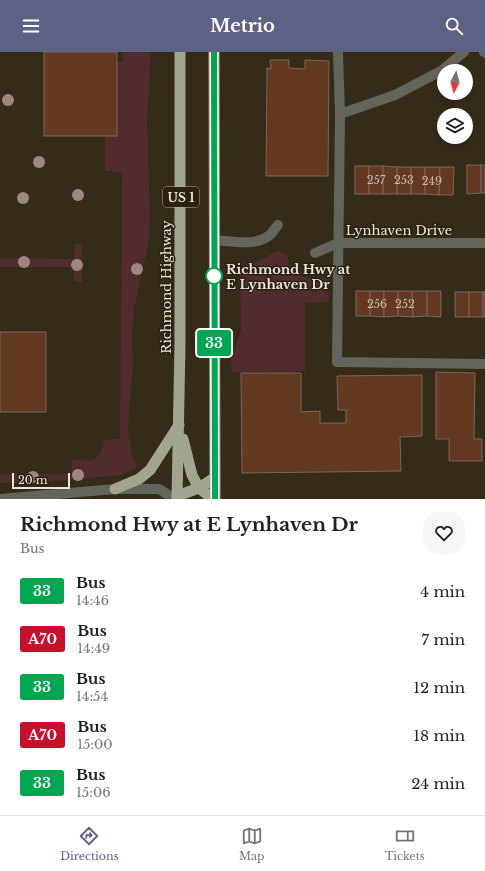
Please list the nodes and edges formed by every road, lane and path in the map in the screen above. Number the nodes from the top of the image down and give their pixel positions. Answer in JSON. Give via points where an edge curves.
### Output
{"nodes":[{"id":1,"x":180,"y":52,"type":"edge"},
{"id":2,"x":214,"y":52,"type":"edge"},
{"id":3,"x":338,"y":52,"type":"edge"},
{"id":4,"x":464,"y":52,"type":"edge"},
{"id":5,"x":340,"y":114,"type":"junction"},
{"id":6,"x":278,"y":225,"type":"dead end"},
{"id":7,"x":214,"y":240,"type":"junction"},
{"id":8,"x":338,"y":243,"type":"junction"},
{"id":9,"x":485,"y":243,"type":"edge"},
{"id":10,"x":315,"y":253,"type":"dead end"},
{"id":11,"x":485,"y":364,"type":"edge"},
{"id":12,"x":179,"y":424,"type":"junction"},
{"id":13,"x":214,"y":478,"type":"junction"},
{"id":14,"x":199,"y":488,"type":"junction"},
{"id":15,"x":115,"y":489,"type":"junction"},
{"id":16,"x":174,"y":498,"type":"edge"},
{"id":17,"x":0,"y":499,"type":"edge"},
{"id":18,"x":214,"y":499,"type":"edge"}],
"edges":[{"from":1,"to":12,"type":"highway","name":"Richmond Highway","number":"US 1"},
{"from":2,"to":7,"type":"highway","number":"US 1"},
{"from":3,"to":5,"type":"street"},
{"from":4,"to":5,"type":"street","via":[[441,71],[395,95]]},
{"from":5,"to":8,"type":"street"},
{"from":6,"to":7,"type":"street","via":[[260,240]]},
{"from":7,"to":13,"type":"highway","number":"US 1"},
{"from":8,"to":9,"type":"street","name":"Lynhaven Drive"},
{"from":8,"to":10,"type":"street","name":"Lynhaven Drive"},
{"from":8,"to":11,"type":"street","via":[[337,362]]},
{"from":12,"to":14,"type":"highway","via":[[192,474]]},
{"from":12,"to":15,"type":"highway","via":[[150,470],[138,479]]},
{"from":12,"to":16,"type":"highway","name":"Richmond Highway","number":"US 1"},
{"from":13,"to":14,"type":"highway"},
{"from":13,"to":18,"type":"highway","number":"US 1"},
{"from":14,"to":16,"type":"highway"},
{"from":14,"to":18,"type":"highway"},
{"from":15,"to":16,"type":"street","via":[[159,489]]},
{"from":15,"to":17,"type":"street"}]}
